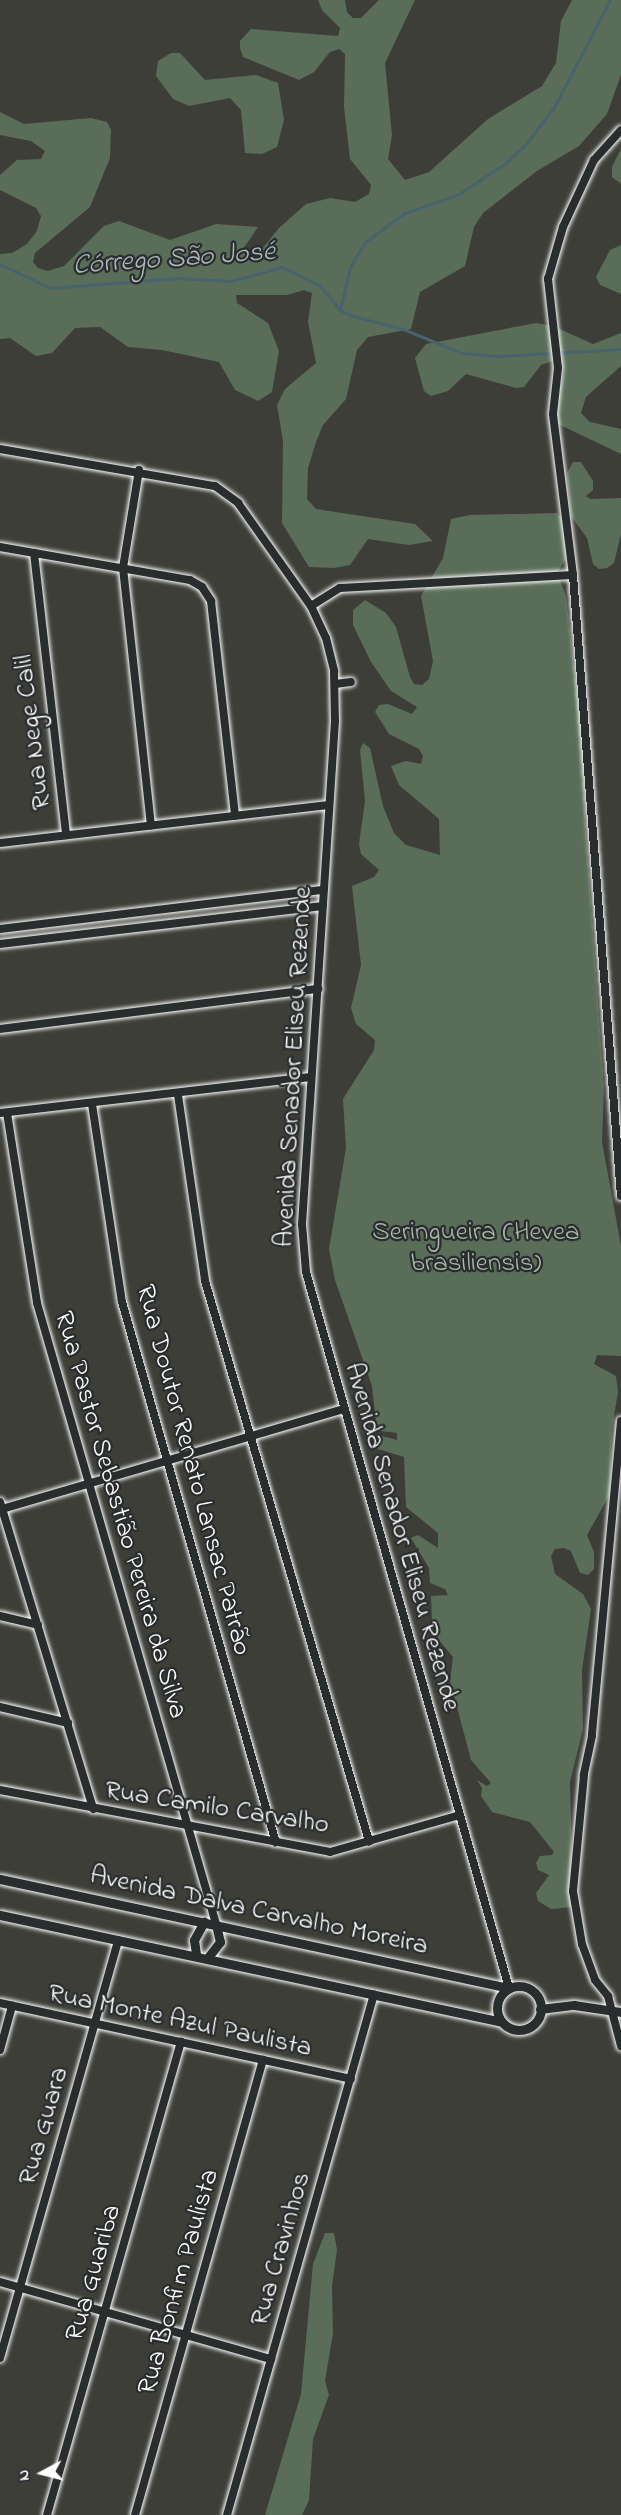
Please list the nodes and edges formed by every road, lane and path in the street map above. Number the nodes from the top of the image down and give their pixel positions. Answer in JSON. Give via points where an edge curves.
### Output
{"nodes":[{"id":1,"x":621,"y":130,"type":"edge"},
{"id":2,"x":0,"y":448,"type":"edge"},
{"id":3,"x":139,"y":470,"type":"junction"},
{"id":4,"x":0,"y":547,"type":"edge"},
{"id":5,"x":34,"y":553,"type":"junction"},
{"id":6,"x":123,"y":568,"type":"junction"},
{"id":7,"x":573,"y":575,"type":"junction"},
{"id":8,"x":311,"y":606,"type":"junction"},
{"id":9,"x":351,"y":682,"type":"dead end"},
{"id":10,"x":335,"y":684,"type":"junction"},
{"id":11,"x":329,"y":805,"type":"junction"},
{"id":12,"x":235,"y":816,"type":"junction"},
{"id":13,"x":151,"y":825,"type":"junction"},
{"id":14,"x":66,"y":835,"type":"junction"},
{"id":15,"x":0,"y":843,"type":"edge"},
{"id":16,"x":324,"y":890,"type":"junction"},
{"id":17,"x":323,"y":906,"type":"junction"},
{"id":18,"x":0,"y":929,"type":"edge"},
{"id":19,"x":0,"y":944,"type":"edge"},
{"id":20,"x":318,"y":989,"type":"junction"},
{"id":21,"x":0,"y":1029,"type":"edge"},
{"id":22,"x":310,"y":1077,"type":"junction"},
{"id":23,"x":178,"y":1095,"type":"junction"},
{"id":24,"x":92,"y":1104,"type":"junction"},
{"id":25,"x":3,"y":1113,"type":"edge"},
{"id":26,"x":621,"y":1196,"type":"edge"},
{"id":27,"x":344,"y":1409,"type":"junction"},
{"id":28,"x":621,"y":1421,"type":"edge"},
{"id":29,"x":252,"y":1437,"type":"junction"},
{"id":30,"x":167,"y":1460,"type":"junction"},
{"id":31,"x":89,"y":1483,"type":"junction"},
{"id":32,"x":1,"y":1505,"type":"edge"},
{"id":33,"x":0,"y":1616,"type":"edge"},
{"id":34,"x":38,"y":1625,"type":"junction"},
{"id":35,"x":0,"y":1707,"type":"edge"},
{"id":36,"x":68,"y":1723,"type":"junction"},
{"id":37,"x":0,"y":1790,"type":"edge"},
{"id":38,"x":93,"y":1809,"type":"junction"},
{"id":39,"x":459,"y":1815,"type":"junction"},
{"id":40,"x":189,"y":1825,"type":"junction"},
{"id":41,"x":369,"y":1841,"type":"junction"},
{"id":42,"x":276,"y":1843,"type":"junction"},
{"id":43,"x":0,"y":1879,"type":"edge"},
{"id":44,"x":0,"y":1915,"type":"edge"},
{"id":45,"x":204,"y":1922,"type":"junction"},
{"id":46,"x":216,"y":1924,"type":"junction"},
{"id":47,"x":118,"y":1940,"type":"junction"},
{"id":48,"x":196,"y":1954,"type":"junction"},
{"id":49,"x":209,"y":1956,"type":"junction"},
{"id":50,"x":509,"y":1988,"type":"junction"},
{"id":51,"x":374,"y":1994,"type":"junction"},
{"id":52,"x":0,"y":2003,"type":"edge"},
{"id":53,"x":12,"y":2006,"type":"junction"},
{"id":54,"x":540,"y":2009,"type":"junction"},
{"id":55,"x":610,"y":2010,"type":"junction"},
{"id":56,"x":621,"y":2012,"type":"edge"},
{"id":57,"x":502,"y":2022,"type":"junction"},
{"id":58,"x":94,"y":2024,"type":"junction"},
{"id":59,"x":181,"y":2042,"type":"junction"},
{"id":60,"x":621,"y":2046,"type":"edge"},
{"id":61,"x":0,"y":2050,"type":"edge"},
{"id":62,"x":263,"y":2060,"type":"junction"},
{"id":63,"x":351,"y":2079,"type":"junction"},
{"id":64,"x":0,"y":2282,"type":"edge"},
{"id":65,"x":20,"y":2288,"type":"junction"},
{"id":66,"x":104,"y":2312,"type":"junction"},
{"id":67,"x":186,"y":2335,"type":"junction"},
{"id":68,"x":0,"y":2358,"type":"edge"},
{"id":69,"x":271,"y":2359,"type":"junction"},
{"id":70,"x":47,"y":2515,"type":"edge"},
{"id":71,"x":135,"y":2515,"type":"edge"},
{"id":72,"x":227,"y":2515,"type":"edge"}],
"edges":[{"from":1,"to":7,"type":"street","via":[[594,160],[556,249],[548,279],[556,357],[553,414]]},
{"from":2,"to":3,"type":"street","name":"Avenida Senador Eliseu Rezende"},
{"from":3,"to":6,"type":"street"},
{"from":3,"to":8,"type":"street","name":"Avenida Senador Eliseu Rezende","via":[[214,486],[238,503]]},
{"from":4,"to":5,"type":"street"},
{"from":5,"to":6,"type":"street"},
{"from":5,"to":14,"type":"street","name":"Rua Nege Calil"},
{"from":6,"to":12,"type":"street","via":[[190,580],[202,587],[211,601]]},
{"from":6,"to":13,"type":"street"},
{"from":7,"to":8,"type":"street","via":[[340,588]]},
{"from":7,"to":26,"type":"street"},
{"from":8,"to":10,"type":"street","name":"Avenida Senador Eliseu Rezende","via":[[326,638]]},
{"from":9,"to":10,"type":"street"},
{"from":10,"to":11,"type":"street","name":"Avenida Senador Eliseu Rezende"},
{"from":11,"to":12,"type":"street"},
{"from":11,"to":16,"type":"street","name":"Avenida Senador Eliseu Rezende"},
{"from":12,"to":13,"type":"street"},
{"from":13,"to":14,"type":"street"},
{"from":14,"to":15,"type":"street"},
{"from":16,"to":17,"type":"street","name":"Avenida Senador Eliseu Rezende"},
{"from":16,"to":18,"type":"street"},
{"from":17,"to":19,"type":"street"},
{"from":17,"to":20,"type":"street","name":"Avenida Senador Eliseu Rezende"},
{"from":20,"to":21,"type":"street"},
{"from":20,"to":22,"type":"street","name":"Avenida Senador Eliseu Rezende"},
{"from":22,"to":23,"type":"street"},
{"from":22,"to":27,"type":"street","name":"Avenida Senador Eliseu Rezende","via":[[302,1244],[306,1272]]},
{"from":23,"to":24,"type":"street"},
{"from":23,"to":29,"type":"street","via":[[205,1281]]},
{"from":24,"to":25,"type":"street"},
{"from":24,"to":30,"type":"street","name":"Rua Doutor Renato Lansac Patrão","via":[[122,1302]]},
{"from":25,"to":31,"type":"street","name":"Rua Pastor Sebastião Pereira da Silva","via":[[37,1303]]},
{"from":27,"to":29,"type":"street"},
{"from":27,"to":39,"type":"street","name":"Avenida Senador Eliseu Rezende"},
{"from":28,"to":55,"type":"street","via":[[592,1736],[584,1774],[573,1890],[582,1944],[595,1980],[608,1996]]},
{"from":29,"to":30,"type":"street"},
{"from":29,"to":41,"type":"street"},
{"from":30,"to":31,"type":"street"},
{"from":30,"to":42,"type":"street","name":"Rua Doutor Renato Lansac Patrão"},
{"from":31,"to":32,"type":"street"},
{"from":31,"to":40,"type":"street","name":"Rua Pastor Sebastião Pereira da Silva"},
{"from":32,"to":34,"type":"street"},
{"from":33,"to":34,"type":"street"},
{"from":34,"to":36,"type":"street"},
{"from":35,"to":36,"type":"street"},
{"from":36,"to":38,"type":"street"},
{"from":37,"to":38,"type":"street","name":"Rua Camilo Carvalho"},
{"from":38,"to":40,"type":"street","name":"Rua Camilo Carvalho"},
{"from":39,"to":41,"type":"street","name":"Rua Camilo Carvalho"},
{"from":39,"to":50,"type":"street","name":"Avenida Senador Eliseu Rezende"},
{"from":40,"to":42,"type":"street","name":"Rua Camilo Carvalho"},
{"from":40,"to":46,"type":"street","name":"Rua Pastor Sebastião Pereira da Silva"},
{"from":41,"to":42,"type":"street","name":"Rua Camilo Carvalho","via":[[330,1852]]},
{"from":43,"to":45,"type":"street","name":"Avenida Dalva Carvalho Moreira"},
{"from":44,"to":47,"type":"street","name":"Avenida Dalva Carvalho Moreira"},
{"from":45,"to":46,"type":"street","name":"Avenida Dalva Carvalho Moreira"},
{"from":45,"to":48,"type":"street","via":[[194,1940]]},
{"from":46,"to":49,"type":"street","via":[[220,1942]]},
{"from":46,"to":50,"type":"street","name":"Avenida Dalva Carvalho Moreira"},
{"from":47,"to":48,"type":"street","name":"Avenida Dalva Carvalho Moreira"},
{"from":47,"to":58,"type":"street","name":"Rua Guara"},
{"from":48,"to":49,"type":"street","name":"Avenida Dalva Carvalho Moreira"},
{"from":49,"to":51,"type":"street","name":"Avenida Dalva Carvalho Moreira"},
{"from":50,"to":54,"type":"street","name":"Avenida Dalva Carvalho Moreira","via":[[531,1990]]},
{"from":50,"to":57,"type":"street","via":[[497,2006]]},
{"from":51,"to":57,"type":"street","name":"Avenida Dalva Carvalho Moreira"},
{"from":51,"to":63,"type":"street","name":"Rua Cravinhos"},
{"from":52,"to":53,"type":"street","name":"Rua Monte Azul Paulista"},
{"from":53,"to":58,"type":"street","name":"Rua Monte Azul Paulista"},
{"from":53,"to":61,"type":"street"},
{"from":54,"to":55,"type":"street","via":[[574,2005]]},
{"from":54,"to":57,"type":"street","name":"Avenida Dalva Carvalho Moreira","via":[[532,2024],[522,2029]]},
{"from":55,"to":56,"type":"street"},
{"from":55,"to":60,"type":"street"},
{"from":58,"to":59,"type":"street","name":"Rua Monte Azul Paulista"},
{"from":58,"to":65,"type":"street","name":"Rua Guara"},
{"from":59,"to":62,"type":"street","name":"Rua Monte Azul Paulista"},
{"from":59,"to":66,"type":"street","name":"Rua Guariba"},
{"from":62,"to":63,"type":"street","name":"Rua Monte Azul Paulista"},
{"from":62,"to":67,"type":"street","name":"Rua Bonfim Paulista"},
{"from":63,"to":69,"type":"street","name":"Rua Cravinhos"},
{"from":64,"to":65,"type":"street"},
{"from":65,"to":66,"type":"street"},
{"from":65,"to":68,"type":"street","name":"Rua Guara"},
{"from":66,"to":67,"type":"street"},
{"from":66,"to":70,"type":"street","name":"Rua Guariba"},
{"from":67,"to":69,"type":"street"},
{"from":67,"to":71,"type":"street","name":"Rua Bonfim Paulista"},
{"from":69,"to":72,"type":"street","name":"Rua Cravinhos"}]}
